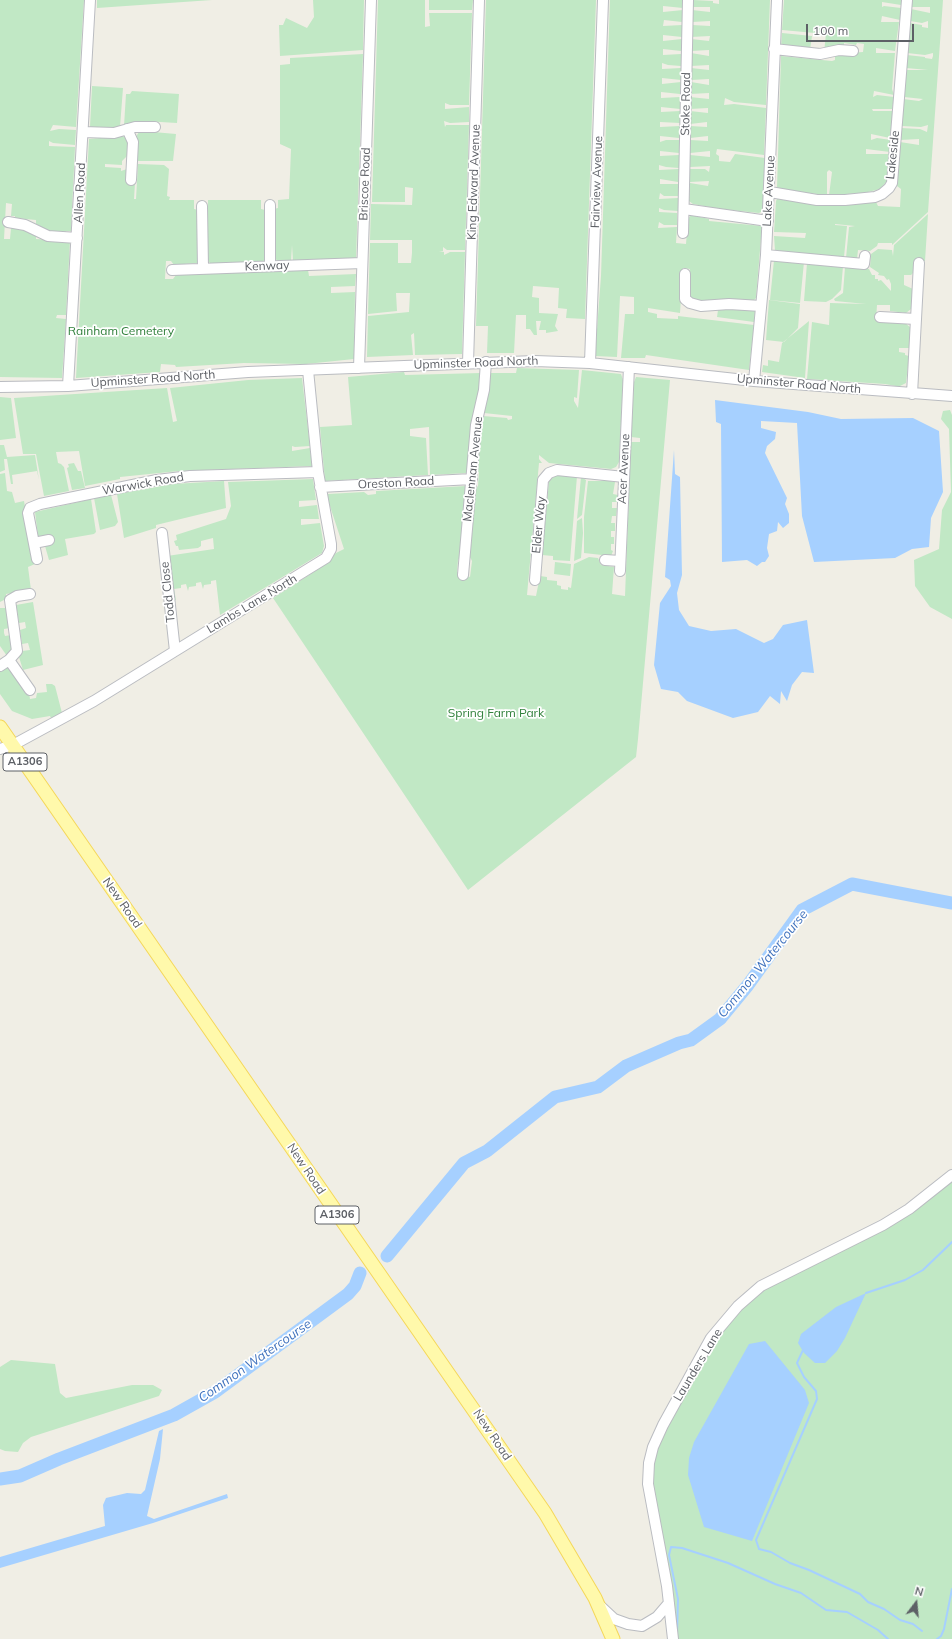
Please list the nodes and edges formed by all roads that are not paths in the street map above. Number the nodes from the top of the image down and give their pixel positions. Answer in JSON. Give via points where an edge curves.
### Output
{"nodes":[{"id":1,"x":90,"y":0,"type":"edge"},
{"id":2,"x":371,"y":0,"type":"edge"},
{"id":3,"x":479,"y":0,"type":"edge"},
{"id":4,"x":603,"y":0,"type":"edge"},
{"id":5,"x":688,"y":0,"type":"edge"},
{"id":6,"x":777,"y":0,"type":"edge"},
{"id":7,"x":907,"y":0,"type":"edge"},
{"id":8,"x":774,"y":49,"type":"junction"},
{"id":9,"x":853,"y":51,"type":"dead end"},
{"id":10,"x":155,"y":127,"type":"dead end"},
{"id":11,"x":127,"y":130,"type":"junction"},
{"id":12,"x":83,"y":132,"type":"junction"},
{"id":13,"x":131,"y":180,"type":"dead end"},
{"id":14,"x":770,"y":192,"type":"junction"},
{"id":15,"x":270,"y":205,"type":"dead end"},
{"id":16,"x":202,"y":206,"type":"dead end"},
{"id":17,"x":684,"y":209,"type":"junction"},
{"id":18,"x":768,"y":221,"type":"junction"},
{"id":19,"x":8,"y":222,"type":"dead end"},
{"id":20,"x":683,"y":233,"type":"dead end"},
{"id":21,"x":77,"y":238,"type":"junction"},
{"id":22,"x":766,"y":255,"type":"junction"},
{"id":23,"x":865,"y":256,"type":"dead end"},
{"id":24,"x":362,"y":263,"type":"junction"},
{"id":25,"x":920,"y":263,"type":"dead end"},
{"id":26,"x":270,"y":266,"type":"junction"},
{"id":27,"x":203,"y":268,"type":"junction"},
{"id":28,"x":172,"y":270,"type":"dead end"},
{"id":29,"x":685,"y":274,"type":"dead end"},
{"id":30,"x":761,"y":306,"type":"junction"},
{"id":31,"x":880,"y":317,"type":"dead end"},
{"id":32,"x":916,"y":319,"type":"junction"},
{"id":33,"x":486,"y":362,"type":"junction"},
{"id":34,"x":468,"y":363,"type":"junction"},
{"id":35,"x":590,"y":363,"type":"junction"},
{"id":36,"x":629,"y":367,"type":"junction"},
{"id":37,"x":360,"y":368,"type":"junction"},
{"id":38,"x":308,"y":370,"type":"junction"},
{"id":39,"x":754,"y":381,"type":"junction"},
{"id":40,"x":68,"y":386,"type":"junction"},
{"id":41,"x":0,"y":387,"type":"edge"},
{"id":42,"x":912,"y":394,"type":"junction"},
{"id":43,"x":952,"y":396,"type":"edge"},
{"id":44,"x":318,"y":472,"type":"junction"},
{"id":45,"x":624,"y":477,"type":"junction"},
{"id":46,"x":472,"y":479,"type":"junction"},
{"id":47,"x":320,"y":487,"type":"junction"},
{"id":48,"x":162,"y":533,"type":"dead end"},
{"id":49,"x":49,"y":540,"type":"dead end"},
{"id":50,"x":34,"y":543,"type":"junction"},
{"id":51,"x":37,"y":559,"type":"dead end"},
{"id":52,"x":605,"y":560,"type":"dead end"},
{"id":53,"x":463,"y":575,"type":"dead end"},
{"id":54,"x":535,"y":580,"type":"dead end"},
{"id":55,"x":30,"y":594,"type":"dead end"},
{"id":56,"x":5,"y":604,"type":"edge"},
{"id":57,"x":175,"y":651,"type":"junction"},
{"id":58,"x":4,"y":663,"type":"edge"},
{"id":59,"x":30,"y":690,"type":"dead end"},
{"id":60,"x":0,"y":727,"type":"edge"},
{"id":61,"x":13,"y":745,"type":"junction"},
{"id":62,"x":0,"y":749,"type":"edge"},
{"id":63,"x":952,"y":1175,"type":"edge"},
{"id":64,"x":595,"y":1598,"type":"junction"},
{"id":65,"x":669,"y":1603,"type":"junction"},
{"id":66,"x":613,"y":1639,"type":"edge"},
{"id":67,"x":673,"y":1639,"type":"edge"}],
"edges":[{"from":1,"to":12,"type":"street","name":"Allen Road"},
{"from":2,"to":24,"type":"street","name":"Briscoe Road"},
{"from":3,"to":34,"type":"street","name":"King Edward Avenue"},
{"from":4,"to":35,"type":"street","name":"Fairview Avenue"},
{"from":5,"to":17,"type":"street","name":"Stoke Road"},
{"from":6,"to":8,"type":"street","name":"Lake Avenue"},
{"from":7,"to":14,"type":"street","name":"Lakeside","via":[[892,183],[889,188],[875,197],[845,200],[817,200]]},
{"from":8,"to":9,"type":"street","via":[[820,54],[839,50]]},
{"from":8,"to":14,"type":"street","name":"Lake Avenue"},
{"from":10,"to":11,"type":"street","via":[[140,126]]},
{"from":11,"to":12,"type":"street","via":[[114,133]]},
{"from":11,"to":13,"type":"street","via":[[133,142]]},
{"from":12,"to":21,"type":"street","name":"Allen Road"},
{"from":14,"to":18,"type":"street","name":"Lake Avenue"},
{"from":15,"to":26,"type":"street"},
{"from":16,"to":27,"type":"street"},
{"from":17,"to":18,"type":"street"},
{"from":17,"to":20,"type":"street","name":"Stoke Road"},
{"from":18,"to":22,"type":"street","name":"Lake Avenue"},
{"from":19,"to":21,"type":"street","via":[[25,225],[48,236]]},
{"from":21,"to":40,"type":"street","name":"Allen Road"},
{"from":22,"to":23,"type":"street","via":[[864,264]]},
{"from":22,"to":30,"type":"street","name":"Lake Avenue"},
{"from":24,"to":26,"type":"street","name":"Kenway"},
{"from":24,"to":37,"type":"street","name":"Briscoe Road"},
{"from":25,"to":32,"type":"street","via":[[914,280]]},
{"from":26,"to":27,"type":"street","name":"Kenway"},
{"from":27,"to":28,"type":"street","name":"Kenway"},
{"from":29,"to":30,"type":"street","via":[[685,299],[690,303],[701,306]]},
{"from":30,"to":39,"type":"street","name":"Lake Avenue"},
{"from":31,"to":32,"type":"street"},
{"from":32,"to":42,"type":"street"},
{"from":33,"to":34,"type":"street","name":"Upminster Road North"},
{"from":33,"to":35,"type":"street","name":"Upminster Road North"},
{"from":33,"to":46,"type":"street","name":"Maclennan Avenue","via":[[484,390],[476,425]]},
{"from":34,"to":37,"type":"street","name":"Upminster Road North"},
{"from":35,"to":36,"type":"street","name":"Upminster Road North"},
{"from":36,"to":39,"type":"street","name":"Upminster Road North"},
{"from":36,"to":45,"type":"street","name":"Acer Avenue"},
{"from":37,"to":38,"type":"street","name":"Upminster Road North"},
{"from":38,"to":40,"type":"street","name":"Upminster Road North"},
{"from":38,"to":44,"type":"street","name":"Lambs Lane North"},
{"from":39,"to":42,"type":"street","name":"Upminster Road North"},
{"from":40,"to":41,"type":"street","name":"Upminster Road North"},
{"from":42,"to":43,"type":"street","name":"Upminster Road North"},
{"from":44,"to":47,"type":"street","name":"Lambs Lane North"},
{"from":44,"to":50,"type":"street","name":"Warwick Road","via":[[190,476],[157,480],[40,504],[30,508],[28,513]]},
{"from":45,"to":52,"type":"street","name":"Acer Avenue","via":[[620,566]]},
{"from":45,"to":54,"type":"street","name":"Elder Way","via":[[557,470],[549,473],[543,480]]},
{"from":46,"to":47,"type":"street","name":"Oreston Road"},
{"from":46,"to":53,"type":"street","name":"Maclennan Avenue"},
{"from":47,"to":57,"type":"street","name":"Lambs Lane North","via":[[331,544],[326,558]]},
{"from":48,"to":57,"type":"street","name":"Todd Close"},
{"from":49,"to":50,"type":"street"},
{"from":50,"to":51,"type":"street","name":"Warwick Road"},
{"from":55,"to":56,"type":"street","via":[[12,597]]},
{"from":56,"to":58,"type":"street","via":[[17,647],[15,654]]},
{"from":57,"to":61,"type":"street","name":"Lambs Lane North","via":[[94,701]]},
{"from":58,"to":59,"type":"street"},
{"from":60,"to":61,"type":"main road","name":"New Road","number":"A1306"},
{"from":61,"to":62,"type":"street","name":"Lambs Lane North"},
{"from":61,"to":64,"type":"main road","name":"New Road","number":"A1306","via":[[532,1494]]},
{"from":63,"to":65,"type":"street","name":"Launders Lane","via":[[909,1209],[883,1225],[761,1286],[738,1306],[711,1338],[663,1425],[649,1463],[648,1484]]},
{"from":64,"to":65,"type":"street","via":[[614,1619],[642,1626],[657,1617]]},
{"from":64,"to":66,"type":"main road","name":"New Road","number":"A1306"},
{"from":65,"to":67,"type":"street","name":"Launders Lane"}]}
